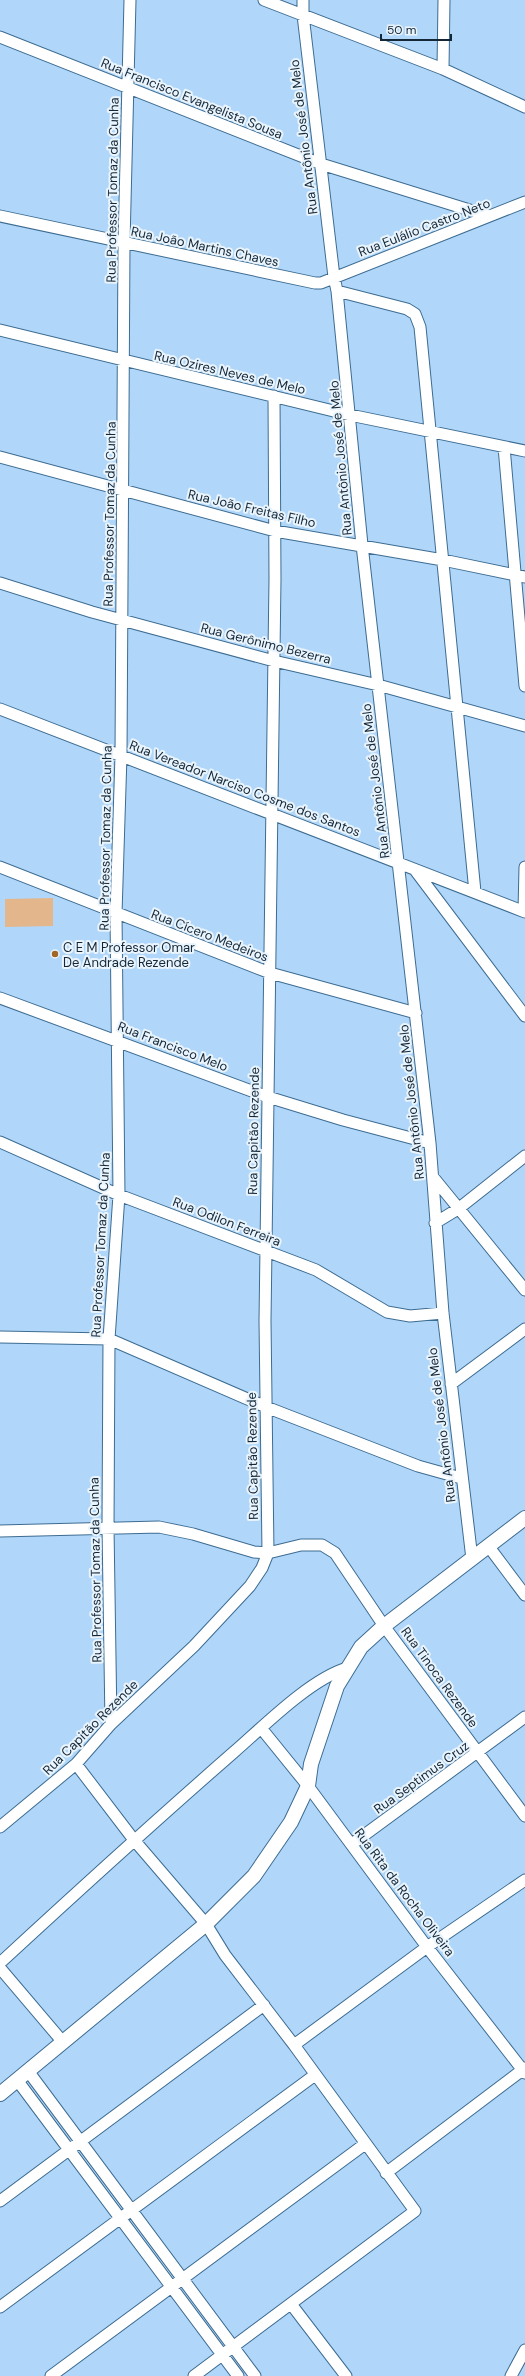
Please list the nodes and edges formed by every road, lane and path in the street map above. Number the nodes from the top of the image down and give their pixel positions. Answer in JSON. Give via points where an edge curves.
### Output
{"nodes":[{"id":1,"x":130,"y":0,"type":"edge"},
{"id":2,"x":264,"y":0,"type":"edge"},
{"id":3,"x":303,"y":0,"type":"edge"},
{"id":4,"x":444,"y":0,"type":"edge"},
{"id":5,"x":303,"y":15,"type":"junction"},
{"id":6,"x":0,"y":37,"type":"edge"},
{"id":7,"x":442,"y":69,"type":"junction"},
{"id":8,"x":127,"y":87,"type":"junction"},
{"id":9,"x":525,"y":107,"type":"edge"},
{"id":10,"x":320,"y":164,"type":"junction"},
{"id":11,"x":524,"y":204,"type":"edge"},
{"id":12,"x":0,"y":216,"type":"edge"},
{"id":13,"x":489,"y":216,"type":"junction"},
{"id":14,"x":124,"y":243,"type":"junction"},
{"id":15,"x":334,"y":277,"type":"junction"},
{"id":16,"x":338,"y":290,"type":"junction"},
{"id":17,"x":0,"y":330,"type":"edge"},
{"id":18,"x":125,"y":362,"type":"junction"},
{"id":19,"x":274,"y":396,"type":"junction"},
{"id":20,"x":350,"y":415,"type":"junction"},
{"id":21,"x":430,"y":430,"type":"junction"},
{"id":22,"x":504,"y":447,"type":"junction"},
{"id":23,"x":525,"y":451,"type":"edge"},
{"id":24,"x":0,"y":458,"type":"edge"},
{"id":25,"x":123,"y":492,"type":"junction"},
{"id":26,"x":275,"y":531,"type":"junction"},
{"id":27,"x":362,"y":545,"type":"junction"},
{"id":28,"x":444,"y":560,"type":"junction"},
{"id":29,"x":520,"y":577,"type":"edge"},
{"id":30,"x":0,"y":584,"type":"edge"},
{"id":31,"x":122,"y":620,"type":"junction"},
{"id":32,"x":274,"y":660,"type":"junction"},
{"id":33,"x":378,"y":684,"type":"junction"},
{"id":34,"x":525,"y":686,"type":"edge"},
{"id":35,"x":456,"y":707,"type":"junction"},
{"id":36,"x":0,"y":709,"type":"edge"},
{"id":37,"x":525,"y":726,"type":"edge"},
{"id":38,"x":121,"y":755,"type":"junction"},
{"id":39,"x":273,"y":813,"type":"junction"},
{"id":40,"x":398,"y":862,"type":"junction"},
{"id":41,"x":525,"y":866,"type":"edge"},
{"id":42,"x":0,"y":867,"type":"edge"},
{"id":43,"x":415,"y":870,"type":"junction"},
{"id":44,"x":475,"y":892,"type":"junction"},
{"id":45,"x":525,"y":912,"type":"edge"},
{"id":46,"x":116,"y":914,"type":"junction"},
{"id":47,"x":270,"y":972,"type":"junction"},
{"id":48,"x":0,"y":998,"type":"edge"},
{"id":49,"x":416,"y":1013,"type":"junction"},
{"id":50,"x":525,"y":1016,"type":"edge"},
{"id":51,"x":119,"y":1040,"type":"junction"},
{"id":52,"x":268,"y":1097,"type":"junction"},
{"id":53,"x":0,"y":1142,"type":"edge"},
{"id":54,"x":430,"y":1143,"type":"junction"},
{"id":55,"x":525,"y":1156,"type":"edge"},
{"id":56,"x":433,"y":1177,"type":"junction"},
{"id":57,"x":119,"y":1194,"type":"junction"},
{"id":58,"x":458,"y":1209,"type":"junction"},
{"id":59,"x":435,"y":1223,"type":"junction"},
{"id":60,"x":266,"y":1250,"type":"junction"},
{"id":61,"x":525,"y":1290,"type":"edge"},
{"id":62,"x":443,"y":1313,"type":"junction"},
{"id":63,"x":525,"y":1329,"type":"edge"},
{"id":64,"x":0,"y":1337,"type":"edge"},
{"id":65,"x":109,"y":1339,"type":"junction"},
{"id":66,"x":451,"y":1384,"type":"junction"},
{"id":67,"x":266,"y":1407,"type":"junction"},
{"id":68,"x":461,"y":1478,"type":"junction"},
{"id":69,"x":525,"y":1518,"type":"edge"},
{"id":70,"x":108,"y":1527,"type":"junction"},
{"id":71,"x":0,"y":1531,"type":"edge"},
{"id":72,"x":489,"y":1547,"type":"junction"},
{"id":73,"x":268,"y":1553,"type":"junction"},
{"id":74,"x":472,"y":1558,"type":"junction"},
{"id":75,"x":525,"y":1595,"type":"edge"},
{"id":76,"x":384,"y":1626,"type":"junction"},
{"id":77,"x":347,"y":1668,"type":"junction"},
{"id":78,"x":525,"y":1717,"type":"edge"},
{"id":79,"x":111,"y":1724,"type":"junction"},
{"id":80,"x":261,"y":1728,"type":"junction"},
{"id":81,"x":478,"y":1753,"type":"junction"},
{"id":82,"x":76,"y":1764,"type":"junction"},
{"id":83,"x":308,"y":1786,"type":"junction"},
{"id":84,"x":525,"y":1816,"type":"edge"},
{"id":85,"x":0,"y":1828,"type":"edge"},
{"id":86,"x":134,"y":1840,"type":"junction"},
{"id":87,"x":352,"y":1844,"type":"junction"},
{"id":88,"x":525,"y":1880,"type":"edge"},
{"id":89,"x":206,"y":1924,"type":"junction"},
{"id":90,"x":427,"y":1948,"type":"junction"},
{"id":91,"x":0,"y":1963,"type":"edge"},
{"id":92,"x":0,"y":1968,"type":"edge"},
{"id":93,"x":264,"y":2005,"type":"junction"},
{"id":94,"x":62,"y":2041,"type":"junction"},
{"id":95,"x":294,"y":2045,"type":"junction"},
{"id":96,"x":524,"y":2070,"type":"edge"},
{"id":97,"x":22,"y":2075,"type":"junction"},
{"id":98,"x":315,"y":2075,"type":"junction"},
{"id":99,"x":0,"y":2094,"type":"edge"},
{"id":100,"x":82,"y":2142,"type":"junction"},
{"id":101,"x":365,"y":2144,"type":"junction"},
{"id":102,"x":70,"y":2150,"type":"junction"},
{"id":103,"x":386,"y":2173,"type":"junction"},
{"id":104,"x":0,"y":2201,"type":"edge"},
{"id":105,"x":131,"y":2211,"type":"junction"},
{"id":106,"x":122,"y":2219,"type":"junction"},
{"id":107,"x":183,"y":2278,"type":"junction"},
{"id":108,"x":171,"y":2287,"type":"junction"},
{"id":109,"x":291,"y":2304,"type":"junction"},
{"id":110,"x":0,"y":2307,"type":"edge"},
{"id":111,"x":233,"y":2347,"type":"junction"},
{"id":112,"x":525,"y":2350,"type":"edge"},
{"id":113,"x":222,"y":2356,"type":"junction"},
{"id":114,"x":51,"y":2376,"type":"edge"},
{"id":115,"x":194,"y":2376,"type":"edge"},
{"id":116,"x":238,"y":2376,"type":"edge"},
{"id":117,"x":255,"y":2376,"type":"edge"},
{"id":118,"x":346,"y":2376,"type":"edge"},
{"id":119,"x":511,"y":2376,"type":"edge"}],
"edges":[{"from":1,"to":8,"type":"street","name":"Rua Professor Tomaz da Cunha"},
{"from":2,"to":5,"type":"street"},
{"from":3,"to":5,"type":"street","name":"Rua Antônio José de Melo"},
{"from":4,"to":7,"type":"street"},
{"from":5,"to":7,"type":"street"},
{"from":5,"to":10,"type":"street","name":"Rua Antônio José de Melo"},
{"from":6,"to":8,"type":"street","name":"Rua Francisco Evangelista Sousa"},
{"from":7,"to":9,"type":"street"},
{"from":8,"to":10,"type":"street","name":"Rua Francisco Evangelista Sousa"},
{"from":8,"to":14,"type":"street","name":"Rua Professor Tomaz da Cunha"},
{"from":10,"to":13,"type":"street","name":"Rua Francisco Evangelista Sousa"},
{"from":10,"to":15,"type":"street","name":"Rua Antônio José de Melo"},
{"from":11,"to":13,"type":"street","name":"Rua Eulálio Castro Neto"},
{"from":12,"to":14,"type":"street","name":"Rua João Martins Chaves"},
{"from":13,"to":15,"type":"street","name":"Rua Eulálio Castro Neto"},
{"from":14,"to":15,"type":"street","name":"Rua João Martins Chaves","via":[[308,283],[321,283]]},
{"from":14,"to":18,"type":"street","name":"Rua Professor Tomaz da Cunha"},
{"from":15,"to":16,"type":"street","name":"Rua Antônio José de Melo"},
{"from":16,"to":20,"type":"street","name":"Rua Antônio José de Melo"},
{"from":16,"to":21,"type":"street","via":[[413,311],[420,327]]},
{"from":17,"to":18,"type":"street","name":"Rua Ozires Neves de Melo"},
{"from":18,"to":19,"type":"street","name":"Rua Ozires Neves de Melo"},
{"from":18,"to":25,"type":"street","name":"Rua Professor Tomaz da Cunha"},
{"from":19,"to":20,"type":"street","name":"Rua Ozires Neves de Melo"},
{"from":19,"to":26,"type":"street","name":"Rua Capitão Rezende"},
{"from":20,"to":21,"type":"street","name":"Rua Ozires Neves de Melo"},
{"from":20,"to":27,"type":"street","name":"Rua Antônio José de Melo"},
{"from":21,"to":22,"type":"street","name":"Rua Ozires Neves de Melo"},
{"from":21,"to":28,"type":"street"},
{"from":22,"to":23,"type":"street","name":"Rua Ozires Neves de Melo"},
{"from":22,"to":29,"type":"street"},
{"from":24,"to":25,"type":"street","name":"Rua João Freitas Filho"},
{"from":25,"to":26,"type":"street","name":"Rua João Freitas Filho"},
{"from":25,"to":31,"type":"street","name":"Rua Professor Tomaz da Cunha"},
{"from":26,"to":27,"type":"street","name":"Rua João Freitas Filho"},
{"from":26,"to":32,"type":"street","name":"Rua Capitão Rezende"},
{"from":27,"to":28,"type":"street","name":"Rua João Freitas Filho"},
{"from":27,"to":33,"type":"street","name":"Rua Antônio José de Melo"},
{"from":28,"to":29,"type":"street","name":"Rua João Freitas Filho"},
{"from":28,"to":35,"type":"street"},
{"from":29,"to":34,"type":"street"},
{"from":30,"to":31,"type":"street","name":"Rua Gerônimo Bezerra"},
{"from":31,"to":32,"type":"street","name":"Rua Gerônimo Bezerra"},
{"from":31,"to":38,"type":"street","name":"Rua Professor Tomaz da Cunha"},
{"from":32,"to":33,"type":"street","name":"Rua Gerônimo Bezerra"},
{"from":32,"to":39,"type":"street","name":"Rua Capitão Rezende"},
{"from":33,"to":35,"type":"street","name":"Rua Gerônimo Bezerra"},
{"from":33,"to":40,"type":"street","name":"Rua Antônio José de Melo"},
{"from":35,"to":37,"type":"street","name":"Rua Gerônimo Bezerra"},
{"from":35,"to":44,"type":"street"},
{"from":36,"to":38,"type":"street","name":"Rua Vereador Narciso Cosme dos Santos"},
{"from":38,"to":39,"type":"street","name":"Rua Vereador Narciso Cosme dos Santos"},
{"from":38,"to":46,"type":"street","name":"Rua Professor Tomaz da Cunha"},
{"from":39,"to":40,"type":"street","name":"Rua Vereador Narciso Cosme dos Santos"},
{"from":39,"to":47,"type":"street","name":"Rua Capitão Rezende"},
{"from":40,"to":43,"type":"street","name":"Rua Vereador Narciso Cosme dos Santos"},
{"from":40,"to":49,"type":"street","name":"Rua Antônio José de Melo"},
{"from":41,"to":45,"type":"street"},
{"from":42,"to":46,"type":"street","name":"Rua Cícero Medeiros"},
{"from":43,"to":44,"type":"street","name":"Rua Vereador Narciso Cosme dos Santos"},
{"from":43,"to":50,"type":"street"},
{"from":44,"to":45,"type":"street","name":"Rua Vereador Narciso Cosme dos Santos"},
{"from":46,"to":47,"type":"street","name":"Rua Cícero Medeiros"},
{"from":46,"to":51,"type":"street","name":"Rua Professor Tomaz da Cunha"},
{"from":47,"to":49,"type":"street","name":"Rua Cícero Medeiros"},
{"from":47,"to":52,"type":"street","name":"Rua Capitão Rezende"},
{"from":48,"to":51,"type":"street","name":"Rua Francisco Melo"},
{"from":49,"to":54,"type":"street","name":"Rua Antônio José de Melo"},
{"from":51,"to":52,"type":"street","name":"Rua Francisco Melo"},
{"from":51,"to":57,"type":"street","name":"Rua Professor Tomaz da Cunha"},
{"from":52,"to":54,"type":"street","name":"Rua Francisco Melo"},
{"from":52,"to":60,"type":"street","name":"Rua Capitão Rezende"},
{"from":53,"to":57,"type":"street","name":"Rua Odilon Ferreira"},
{"from":54,"to":56,"type":"street","name":"Rua Antônio José de Melo"},
{"from":55,"to":58,"type":"street"},
{"from":56,"to":58,"type":"street"},
{"from":56,"to":59,"type":"street","name":"Rua Antônio José de Melo"},
{"from":57,"to":60,"type":"street","name":"Rua Odilon Ferreira"},
{"from":57,"to":65,"type":"street","name":"Rua Professor Tomaz da Cunha"},
{"from":58,"to":59,"type":"street"},
{"from":58,"to":61,"type":"street"},
{"from":59,"to":62,"type":"street","name":"Rua Antônio José de Melo"},
{"from":60,"to":62,"type":"street","name":"Rua Odilon Ferreira","via":[[338,1281],[387,1312],[410,1316]]},
{"from":60,"to":67,"type":"street","name":"Rua Capitão Rezende"},
{"from":62,"to":66,"type":"street","name":"Rua Antônio José de Melo"},
{"from":63,"to":66,"type":"street"},
{"from":64,"to":65,"type":"street"},
{"from":65,"to":67,"type":"street"},
{"from":65,"to":70,"type":"street","name":"Rua Professor Tomaz da Cunha"},
{"from":66,"to":68,"type":"street","name":"Rua Antônio José de Melo"},
{"from":67,"to":68,"type":"street","via":[[418,1466]]},
{"from":67,"to":73,"type":"street","name":"Rua Capitão Rezende"},
{"from":68,"to":74,"type":"street","name":"Rua Antônio José de Melo"},
{"from":69,"to":72,"type":"main road"},
{"from":70,"to":71,"type":"street"},
{"from":70,"to":73,"type":"street","via":[[159,1527],[244,1551]]},
{"from":70,"to":79,"type":"street","name":"Rua Professor Tomaz da Cunha"},
{"from":72,"to":74,"type":"main road"},
{"from":72,"to":75,"type":"street"},
{"from":73,"to":76,"type":"street","name":"Rua Tinoca Rezende","via":[[318,1544],[335,1554]]},
{"from":73,"to":79,"type":"street","name":"Rua Capitão Rezende","via":[[258,1574],[194,1646]]},
{"from":74,"to":76,"type":"main road"},
{"from":76,"to":77,"type":"main road","via":[[369,1638]]},
{"from":76,"to":81,"type":"street","name":"Rua Tinoca Rezende"},
{"from":77,"to":80,"type":"street","via":[[317,1682]]},
{"from":77,"to":83,"type":"main road","via":[[311,1764]]},
{"from":78,"to":81,"type":"street","name":"Rua Septimus Cruz"},
{"from":79,"to":82,"type":"street","name":"Rua Capitão Rezende"},
{"from":80,"to":83,"type":"street","name":"Rua Rita da Rocha Oliveira"},
{"from":80,"to":86,"type":"street"},
{"from":81,"to":84,"type":"street","name":"Rua Tinoca Rezende"},
{"from":81,"to":87,"type":"street","name":"Rua Septimus Cruz"},
{"from":82,"to":85,"type":"street","name":"Rua Capitão Rezende"},
{"from":82,"to":86,"type":"street"},
{"from":83,"to":87,"type":"street","name":"Rua Rita da Rocha Oliveira"},
{"from":83,"to":89,"type":"main road","via":[[291,1822],[259,1870]]},
{"from":86,"to":89,"type":"street"},
{"from":86,"to":91,"type":"street"},
{"from":87,"to":90,"type":"street","name":"Rua Rita da Rocha Oliveira"},
{"from":88,"to":90,"type":"street"},
{"from":89,"to":93,"type":"street"},
{"from":89,"to":94,"type":"main road"},
{"from":90,"to":95,"type":"street"},
{"from":90,"to":96,"type":"street","name":"Rua Rita da Rocha Oliveira"},
{"from":92,"to":94,"type":"street"},
{"from":93,"to":95,"type":"street"},
{"from":93,"to":100,"type":"street"},
{"from":94,"to":97,"type":"main road"},
{"from":95,"to":98,"type":"street"},
{"from":96,"to":103,"type":"street"},
{"from":97,"to":99,"type":"main road"},
{"from":97,"to":100,"type":"street"},
{"from":97,"to":102,"type":"street"},
{"from":98,"to":101,"type":"street"},
{"from":98,"to":105,"type":"street"},
{"from":100,"to":102,"type":"street"},
{"from":100,"to":105,"type":"street"},
{"from":101,"to":103,"type":"street"},
{"from":101,"to":107,"type":"street"},
{"from":102,"to":104,"type":"street"},
{"from":102,"to":106,"type":"street"},
{"from":103,"to":109,"type":"street","via":[[416,2211]]},
{"from":105,"to":106,"type":"street"},
{"from":105,"to":107,"type":"street"},
{"from":106,"to":108,"type":"street"},
{"from":106,"to":110,"type":"street"},
{"from":107,"to":108,"type":"street"},
{"from":107,"to":111,"type":"street"},
{"from":108,"to":113,"type":"street"},
{"from":108,"to":114,"type":"street"},
{"from":109,"to":111,"type":"street"},
{"from":109,"to":118,"type":"street"},
{"from":111,"to":113,"type":"street"},
{"from":111,"to":117,"type":"street"},
{"from":112,"to":119,"type":"street"},
{"from":113,"to":115,"type":"street"},
{"from":113,"to":116,"type":"street"}]}
